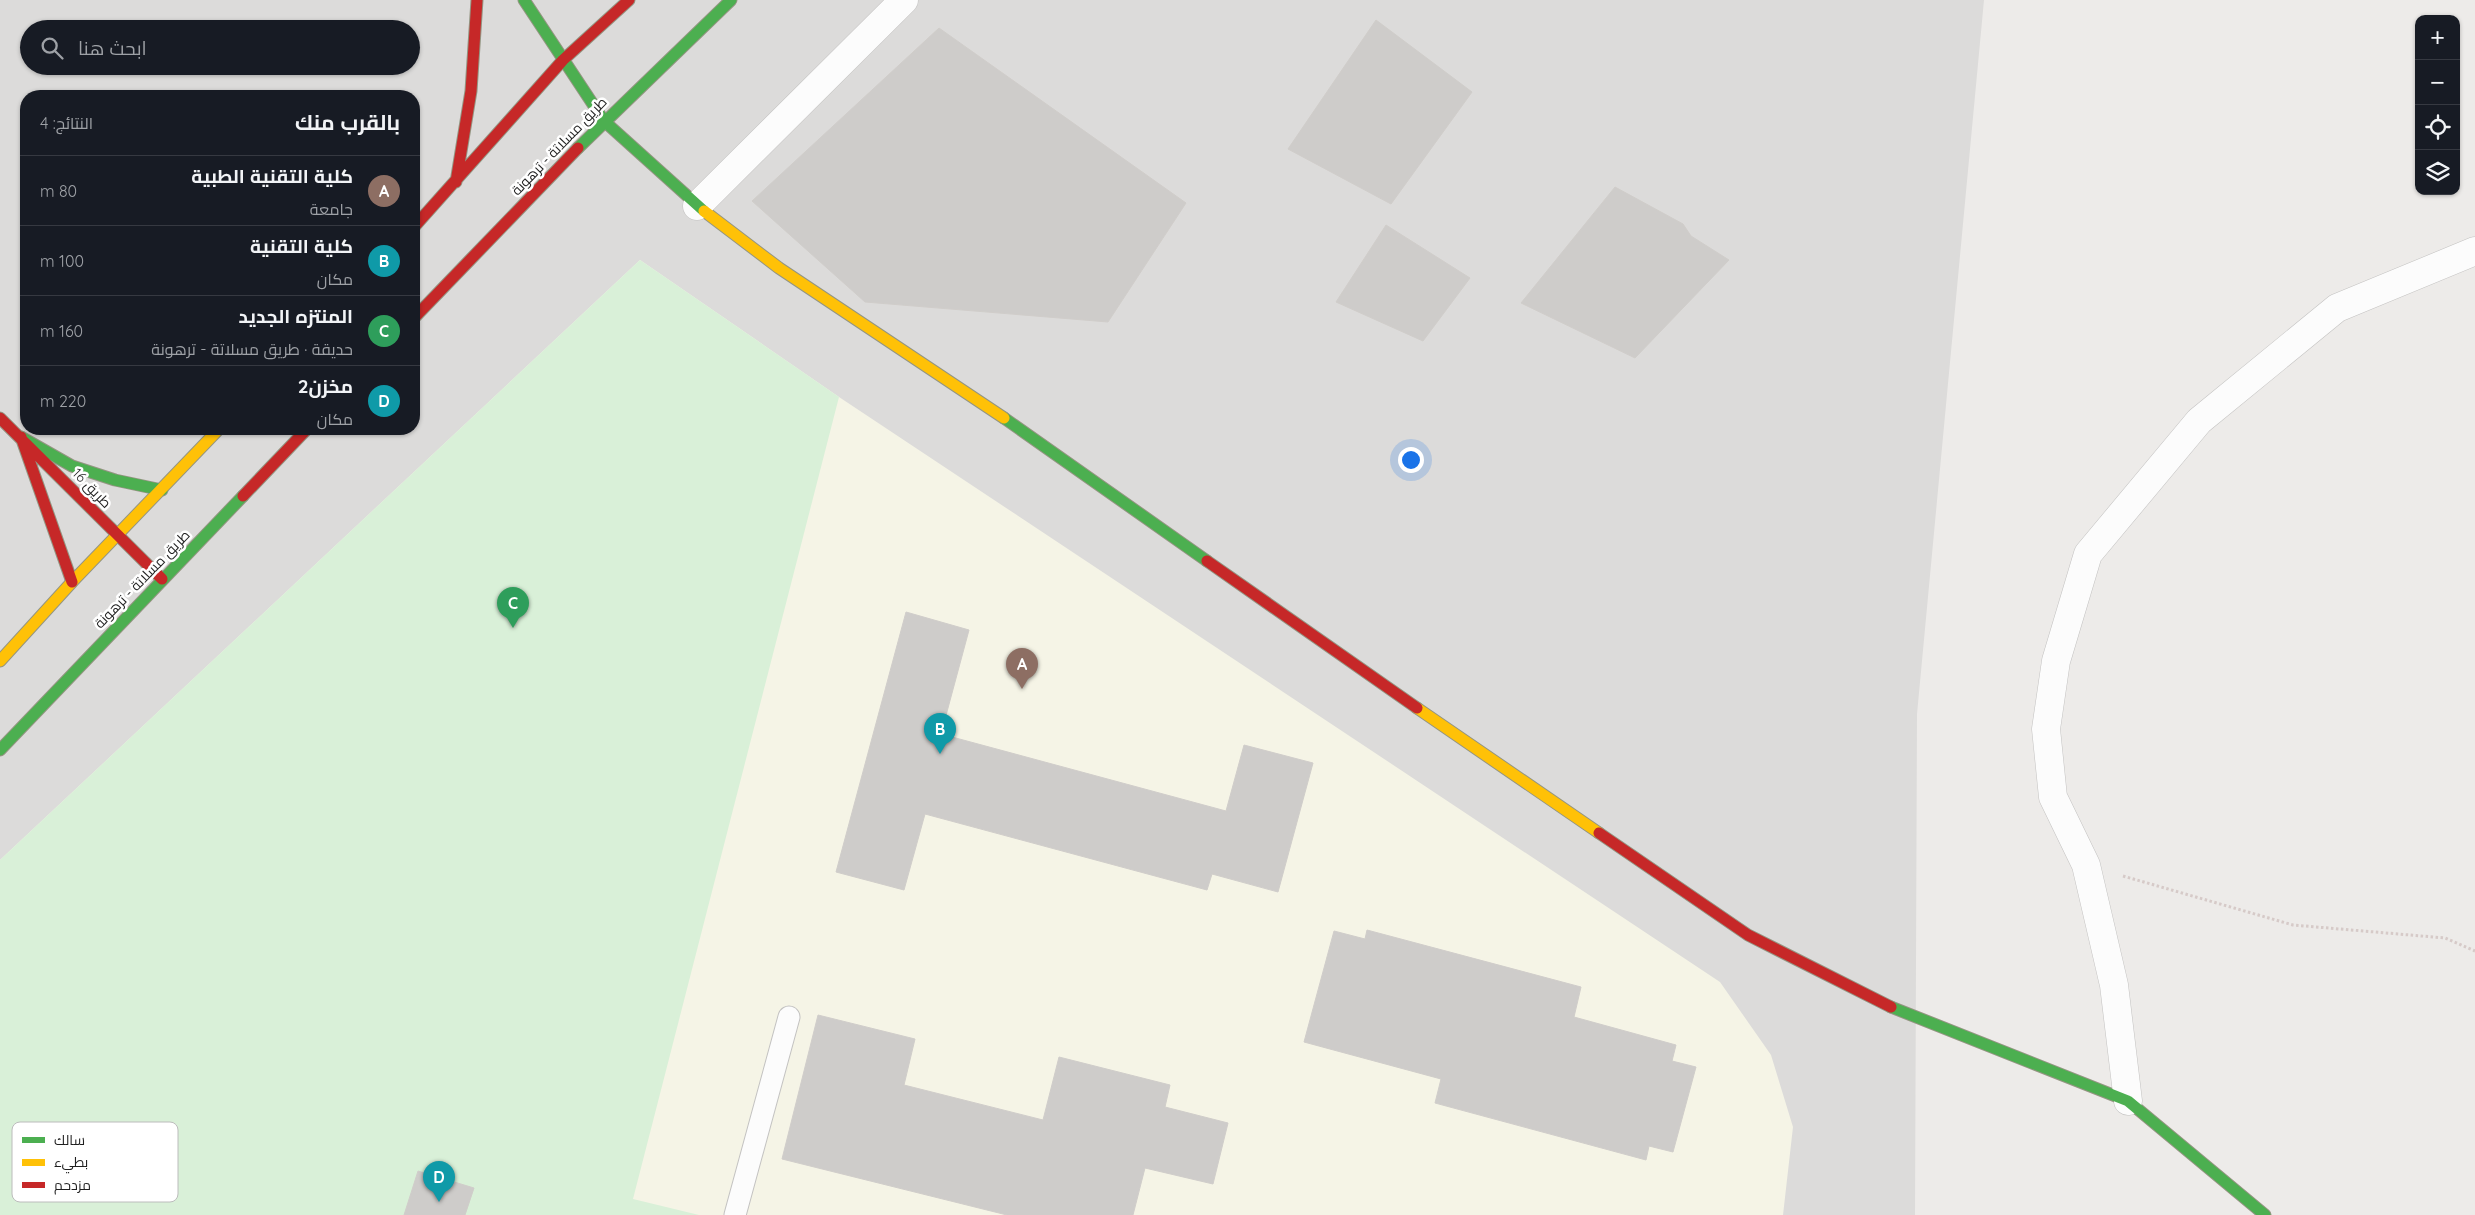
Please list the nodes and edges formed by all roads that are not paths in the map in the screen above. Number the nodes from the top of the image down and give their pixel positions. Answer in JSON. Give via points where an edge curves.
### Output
{"nodes":[{"id":1,"x":477,"y":0,"type":"edge"},
{"id":2,"x":524,"y":0,"type":"edge"},
{"id":3,"x":629,"y":0,"type":"edge"},
{"id":4,"x":731,"y":0,"type":"edge"},
{"id":5,"x":904,"y":0,"type":"edge"},
{"id":6,"x":563,"y":60,"type":"junction"},
{"id":7,"x":604,"y":120,"type":"junction"},
{"id":8,"x":456,"y":182,"type":"junction"},
{"id":9,"x":697,"y":206,"type":"junction"},
{"id":10,"x":420,"y":220,"type":"edge"},
{"id":11,"x":2475,"y":251,"type":"edge"},
{"id":12,"x":420,"y":312,"type":"edge"},
{"id":13,"x":0,"y":418,"type":"edge"},
{"id":14,"x":214,"y":435,"type":"edge"},
{"id":15,"x":301,"y":435,"type":"edge"},
{"id":16,"x":22,"y":437,"type":"junction"},
{"id":17,"x":162,"y":490,"type":"junction"},
{"id":18,"x":117,"y":535,"type":"junction"},
{"id":19,"x":162,"y":578,"type":"junction"},
{"id":20,"x":72,"y":582,"type":"junction"},
{"id":21,"x":0,"y":661,"type":"edge"},
{"id":22,"x":0,"y":750,"type":"edge"},
{"id":23,"x":788,"y":1017,"type":"dead end"},
{"id":24,"x":2128,"y":1101,"type":"junction"},
{"id":25,"x":734,"y":1215,"type":"edge"},
{"id":26,"x":2265,"y":1215,"type":"edge"}],
"edges":[{"from":1,"to":8,"type":"main road","via":[[477,49],[470,116]]},
{"from":2,"to":6,"type":"main road"},
{"from":3,"to":6,"type":"main road"},
{"from":4,"to":7,"type":"main road","name":"طريق مسلاتة - ترهونة"},
{"from":5,"to":9,"type":"street"},
{"from":6,"to":7,"type":"main road"},
{"from":6,"to":8,"type":"main road"},
{"from":7,"to":9,"type":"main road"},
{"from":7,"to":12,"type":"main road","name":"طريق مسلاتة - ترهونة"},
{"from":8,"to":10,"type":"main road"},
{"from":9,"to":24,"type":"main road","via":[[779,268],[968,392],[1342,657],[1748,935],[1890,1007]]},
{"from":11,"to":24,"type":"street","via":[[2337,308],[2199,421],[2088,554],[2056,661],[2046,729],[2053,797],[2086,865],[2114,986]]},
{"from":13,"to":16,"type":"main road","name":"طريق 16"},
{"from":14,"to":17,"type":"main road"},
{"from":15,"to":19,"type":"main road","name":"طريق مسلاتة - ترهونة"},
{"from":16,"to":17,"type":"main road","via":[[72,466]]},
{"from":16,"to":18,"type":"main road","name":"طريق 16"},
{"from":16,"to":20,"type":"main road"},
{"from":17,"to":18,"type":"main road"},
{"from":18,"to":19,"type":"main road","name":"طريق 16"},
{"from":18,"to":20,"type":"main road"},
{"from":19,"to":22,"type":"main road","name":"طريق مسلاتة - ترهونة"},
{"from":20,"to":21,"type":"main road"},
{"from":23,"to":25,"type":"lane"},
{"from":24,"to":26,"type":"main road"}]}
